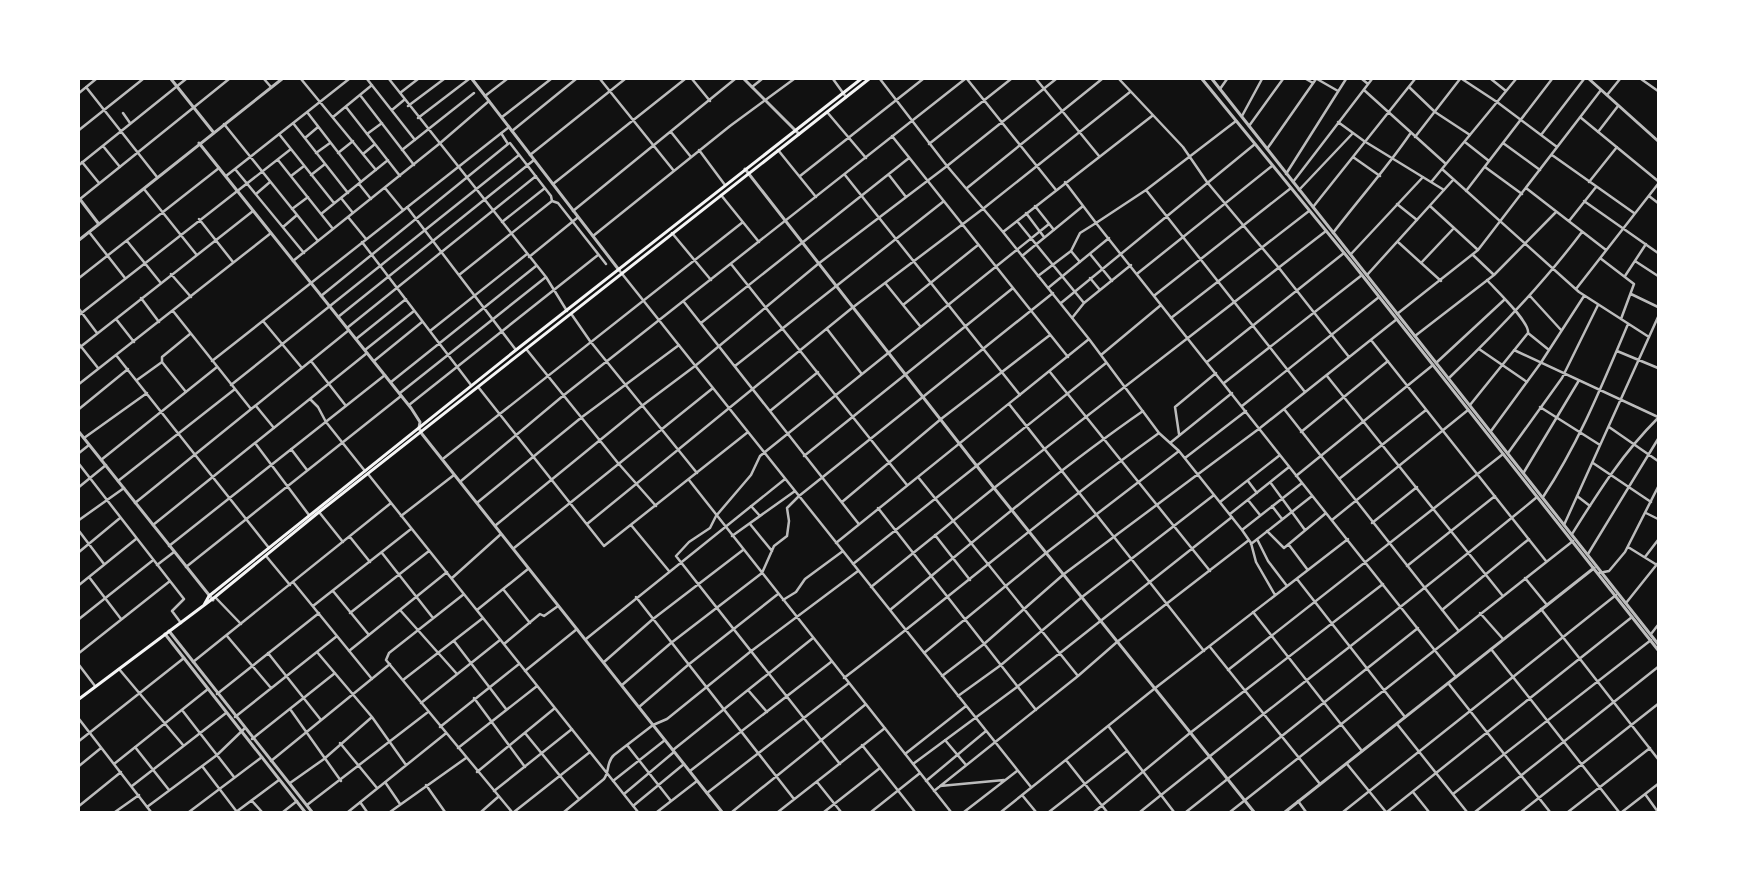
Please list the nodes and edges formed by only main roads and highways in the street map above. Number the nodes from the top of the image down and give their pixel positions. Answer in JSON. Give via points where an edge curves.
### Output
{"nodes":[{"id":1,"x":861,"y":79,"type":"edge"},
{"id":2,"x":869,"y":79,"type":"edge"},
{"id":3,"x":367,"y":472,"type":"junction"},
{"id":4,"x":203,"y":607,"type":"junction"},
{"id":5,"x":79,"y":699,"type":"edge"}],
"edges":[{"from":1,"to":3,"type":"main road","via":[[471,385]]},
{"from":2,"to":3,"type":"main road","via":[[422,434]]},
{"from":3,"to":4,"type":"main road"},
{"from":3,"to":4,"type":"main road","via":[[209,596]]},
{"from":4,"to":5,"type":"main road"}]}
